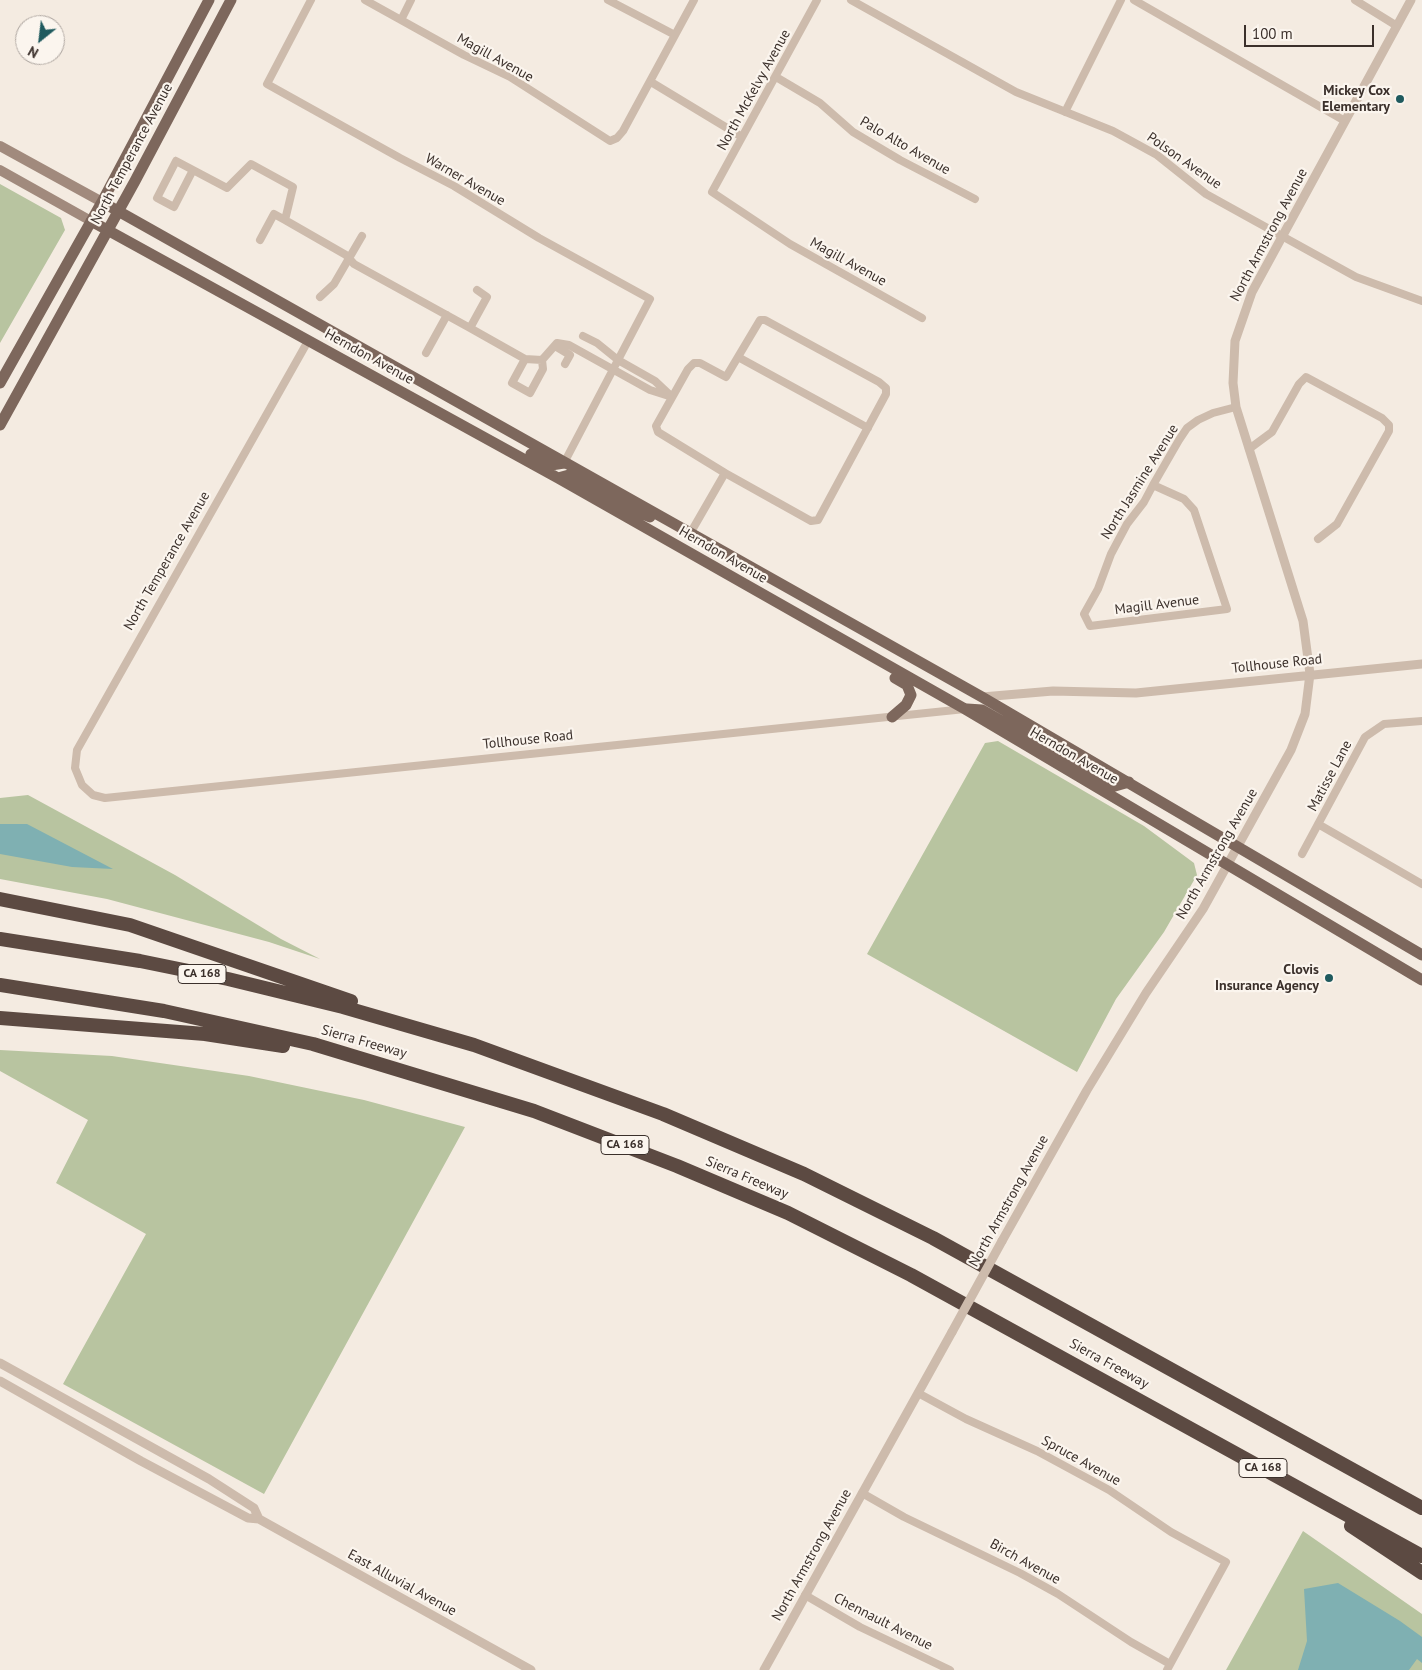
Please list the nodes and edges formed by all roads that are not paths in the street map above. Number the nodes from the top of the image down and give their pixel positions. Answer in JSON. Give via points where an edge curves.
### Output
{"nodes":[{"id":1,"x":209,"y":0,"type":"edge"},
{"id":2,"x":231,"y":0,"type":"edge"},
{"id":3,"x":311,"y":0,"type":"edge"},
{"id":4,"x":366,"y":0,"type":"edge"},
{"id":5,"x":412,"y":0,"type":"edge"},
{"id":6,"x":608,"y":0,"type":"edge"},
{"id":7,"x":694,"y":0,"type":"edge"},
{"id":8,"x":817,"y":0,"type":"edge"},
{"id":9,"x":851,"y":0,"type":"edge"},
{"id":10,"x":1121,"y":0,"type":"edge"},
{"id":11,"x":1134,"y":0,"type":"edge"},
{"id":12,"x":1355,"y":0,"type":"edge"},
{"id":13,"x":1411,"y":0,"type":"edge"},
{"id":14,"x":401,"y":20,"type":"junction"},
{"id":15,"x":1397,"y":26,"type":"junction"},
{"id":16,"x":675,"y":35,"type":"junction"},
{"id":17,"x":776,"y":77,"type":"junction"},
{"id":18,"x":651,"y":82,"type":"junction"},
{"id":19,"x":1065,"y":112,"type":"junction"},
{"id":20,"x":1345,"y":121,"type":"junction"},
{"id":21,"x":742,"y":137,"type":"junction"},
{"id":22,"x":0,"y":146,"type":"edge"},
{"id":23,"x":0,"y":170,"type":"edge"},
{"id":24,"x":193,"y":170,"type":"junction"},
{"id":25,"x":712,"y":192,"type":"joint"},
{"id":26,"x":975,"y":199,"type":"dead end"},
{"id":27,"x":102,"y":202,"type":"junction"},
{"id":28,"x":119,"y":211,"type":"junction"},
{"id":29,"x":285,"y":220,"type":"junction"},
{"id":30,"x":92,"y":221,"type":"junction"},
{"id":31,"x":108,"y":230,"type":"junction"},
{"id":32,"x":1283,"y":235,"type":"junction"},
{"id":33,"x":362,"y":236,"type":"dead end"},
{"id":34,"x":260,"y":240,"type":"dead end"},
{"id":35,"x":349,"y":259,"type":"junction"},
{"id":36,"x":476,"y":290,"type":"dead end"},
{"id":37,"x":320,"y":297,"type":"dead end"},
{"id":38,"x":1422,"y":301,"type":"edge"},
{"id":39,"x":447,"y":315,"type":"junction"},
{"id":40,"x":922,"y":318,"type":"dead end"},
{"id":41,"x":470,"y":328,"type":"junction"},
{"id":42,"x":583,"y":336,"type":"dead end"},
{"id":43,"x":308,"y":341,"type":"junction"},
{"id":44,"x":556,"y":345,"type":"junction"},
{"id":45,"x":426,"y":353,"type":"dead end"},
{"id":46,"x":738,"y":357,"type":"junction"},
{"id":47,"x":525,"y":359,"type":"junction"},
{"id":48,"x":542,"y":360,"type":"junction"},
{"id":49,"x":618,"y":360,"type":"junction"},
{"id":50,"x":565,"y":364,"type":"dead end"},
{"id":51,"x":613,"y":369,"type":"junction"},
{"id":52,"x":0,"y":383,"type":"edge"},
{"id":53,"x":672,"y":397,"type":"junction"},
{"id":54,"x":1236,"y":407,"type":"junction"},
{"id":55,"x":443,"y":415,"type":"junction"},
{"id":56,"x":0,"y":425,"type":"edge"},
{"id":57,"x":868,"y":428,"type":"junction"},
{"id":58,"x":1249,"y":449,"type":"junction"},
{"id":59,"x":564,"y":463,"type":"junction"},
{"id":60,"x":725,"y":472,"type":"junction"},
{"id":61,"x":558,"y":478,"type":"junction"},
{"id":62,"x":1154,"y":485,"type":"junction"},
{"id":63,"x":691,"y":532,"type":"junction"},
{"id":64,"x":1318,"y":539,"type":"dead end"},
{"id":65,"x":1090,"y":626,"type":"joint"},
{"id":66,"x":866,"y":653,"type":"junction"},
{"id":67,"x":1422,"y":664,"type":"edge"},
{"id":68,"x":1310,"y":674,"type":"junction"},
{"id":69,"x":946,"y":677,"type":"junction"},
{"id":70,"x":982,"y":697,"type":"junction"},
{"id":71,"x":965,"y":709,"type":"junction"},
{"id":72,"x":892,"y":717,"type":"junction"},
{"id":73,"x":1422,"y":721,"type":"edge"},
{"id":74,"x":1129,"y":782,"type":"junction"},
{"id":75,"x":93,"y":795,"type":"joint"},
{"id":76,"x":1318,"y":824,"type":"junction"},
{"id":77,"x":1238,"y":848,"type":"junction"},
{"id":78,"x":1302,"y":854,"type":"dead end"},
{"id":79,"x":1228,"y":864,"type":"junction"},
{"id":80,"x":1422,"y":884,"type":"edge"},
{"id":81,"x":0,"y":899,"type":"edge"},
{"id":82,"x":0,"y":939,"type":"edge"},
{"id":83,"x":1422,"y":955,"type":"edge"},
{"id":84,"x":1422,"y":980,"type":"edge"},
{"id":85,"x":0,"y":985,"type":"edge"},
{"id":86,"x":0,"y":1018,"type":"edge"},
{"id":87,"x":400,"y":1023,"type":"junction"},
{"id":88,"x":458,"y":1086,"type":"junction"},
{"id":89,"x":0,"y":1363,"type":"edge"},
{"id":90,"x":0,"y":1381,"type":"edge"},
{"id":91,"x":918,"y":1393,"type":"junction"},
{"id":92,"x":1336,"y":1460,"type":"junction"},
{"id":93,"x":862,"y":1493,"type":"junction"},
{"id":94,"x":1324,"y":1502,"type":"junction"},
{"id":95,"x":1422,"y":1502,"type":"edge"},
{"id":96,"x":1422,"y":1508,"type":"edge"},
{"id":97,"x":259,"y":1519,"type":"junction"},
{"id":98,"x":1422,"y":1556,"type":"edge"},
{"id":99,"x":1422,"y":1573,"type":"edge"},
{"id":100,"x":805,"y":1595,"type":"junction"},
{"id":101,"x":1168,"y":1667,"type":"edge"},
{"id":102,"x":531,"y":1670,"type":"edge"},
{"id":103,"x":764,"y":1670,"type":"edge"},
{"id":104,"x":950,"y":1670,"type":"edge"}],
"edges":[{"from":1,"to":27,"type":"main road","name":"North Temperance Avenue"},
{"from":2,"to":28,"type":"main road","name":"North Temperance Avenue"},
{"from":3,"to":49,"type":"street","name":"Warner Avenue","via":[[267,84],[454,186],[539,238],[650,299]]},
{"from":4,"to":14,"type":"street","name":"Magill Avenue"},
{"from":5,"to":14,"type":"street"},
{"from":6,"to":16,"type":"street"},
{"from":7,"to":16,"type":"street"},
{"from":8,"to":17,"type":"street","name":"North McKelvy Avenue"},
{"from":9,"to":19,"type":"street","name":"Polson Avenue","via":[[1016,92]]},
{"from":10,"to":19,"type":"street"},
{"from":11,"to":20,"type":"street"},
{"from":12,"to":15,"type":"street"},
{"from":13,"to":15,"type":"street","name":"North Armstrong Avenue"},
{"from":14,"to":18,"type":"street","name":"Magill Avenue","via":[[510,77],[610,141],[623,131]]},
{"from":15,"to":20,"type":"street","name":"North Armstrong Avenue"},
{"from":16,"to":18,"type":"street"},
{"from":17,"to":21,"type":"street","name":"North McKelvy Avenue"},
{"from":17,"to":26,"type":"street","name":"Palo Alto Avenue","via":[[820,102],[853,132]]},
{"from":18,"to":21,"type":"street"},
{"from":19,"to":32,"type":"street","name":"Polson Avenue","via":[[1113,131],[1148,150],[1206,194]]},
{"from":20,"to":32,"type":"street","name":"North Armstrong Avenue"},
{"from":21,"to":25,"type":"street","name":"North McKelvy Avenue"},
{"from":22,"to":27,"type":"main road","name":"Herndon Avenue"},
{"from":23,"to":30,"type":"main road","name":"Herndon Avenue"},
{"from":24,"to":24,"type":"street","via":[[176,161],[157,198],[174,207]]},
{"from":24,"to":29,"type":"street","via":[[227,188],[251,164],[293,187]]},
{"from":25,"to":40,"type":"street","name":"Magill Avenue","via":[[790,244]]},
{"from":27,"to":28,"type":"main road","name":"Herndon Avenue"},
{"from":27,"to":30,"type":"main road","name":"North Temperance Avenue"},
{"from":28,"to":31,"type":"main road","name":"North Temperance Avenue"},
{"from":28,"to":59,"type":"main road","name":"Herndon Avenue"},
{"from":29,"to":34,"type":"street","via":[[274,214]]},
{"from":29,"to":35,"type":"street"},
{"from":30,"to":31,"type":"main road","name":"Herndon Avenue"},
{"from":30,"to":52,"type":"main road","name":"North Temperance Avenue"},
{"from":31,"to":43,"type":"main road","name":"Herndon Avenue"},
{"from":31,"to":56,"type":"main road","name":"North Temperance Avenue"},
{"from":32,"to":38,"type":"street","name":"Polson Avenue","via":[[1356,277]]},
{"from":32,"to":54,"type":"street","name":"North Armstrong Avenue","via":[[1252,292],[1238,331],[1232,361]]},
{"from":33,"to":35,"type":"street"},
{"from":35,"to":37,"type":"street","via":[[334,284]]},
{"from":35,"to":39,"type":"street"},
{"from":36,"to":41,"type":"street","via":[[487,297]]},
{"from":39,"to":41,"type":"street"},
{"from":39,"to":45,"type":"street"},
{"from":41,"to":47,"type":"street"},
{"from":42,"to":49,"type":"street"},
{"from":43,"to":55,"type":"main road","name":"Herndon Avenue"},
{"from":43,"to":75,"type":"street","name":"North Temperance Avenue","via":[[77,750],[75,768],[82,786]]},
{"from":44,"to":48,"type":"street"},
{"from":44,"to":50,"type":"street","via":[[570,354]]},
{"from":44,"to":51,"type":"street","via":[[569,345]]},
{"from":46,"to":53,"type":"street","via":[[726,377],[694,363]]},
{"from":46,"to":57,"type":"street"},
{"from":46,"to":57,"type":"street","via":[[760,320],[765,320],[879,382],[886,388],[886,394]]},
{"from":47,"to":48,"type":"street"},
{"from":47,"to":48,"type":"street","via":[[512,383],[530,393],[543,369]]},
{"from":49,"to":51,"type":"street"},
{"from":49,"to":53,"type":"street","via":[[656,381]]},
{"from":51,"to":53,"type":"street","via":[[650,390]]},
{"from":51,"to":59,"type":"street"},
{"from":53,"to":60,"type":"street","via":[[656,426],[658,432]]},
{"from":54,"to":58,"type":"street","name":"North Armstrong Avenue"},
{"from":54,"to":62,"type":"street","name":"North Jasmine Avenue","via":[[1213,413],[1187,428]]},
{"from":55,"to":59,"type":"main road","via":[[491,433],[551,465]]},
{"from":55,"to":61,"type":"main road","name":"Herndon Avenue"},
{"from":57,"to":60,"type":"street","via":[[815,522]]},
{"from":58,"to":64,"type":"street","via":[[1272,432],[1299,384],[1306,378],[1382,418],[1389,425],[1389,431],[1337,524]]},
{"from":58,"to":68,"type":"street","name":"North Armstrong Avenue","via":[[1303,620]]},
{"from":59,"to":63,"type":"main road","name":"Herndon Avenue"},
{"from":60,"to":63,"type":"street"},
{"from":61,"to":63,"type":"main road","via":[[569,475],[626,507]]},
{"from":61,"to":66,"type":"main road","name":"Herndon Avenue"},
{"from":62,"to":65,"type":"street","name":"North Jasmine Avenue","via":[[1126,524],[1111,554],[1098,589],[1084,614]]},
{"from":62,"to":65,"type":"street","name":"Magill Avenue","via":[[1184,499],[1194,510],[1227,609]]},
{"from":63,"to":69,"type":"main road","name":"Herndon Avenue"},
{"from":66,"to":69,"type":"main road","via":[[880,654],[936,684]]},
{"from":66,"to":71,"type":"main road","name":"Herndon Avenue"},
{"from":66,"to":72,"type":"main road","via":[[873,666],[907,685],[910,690],[906,705]]},
{"from":67,"to":68,"type":"street","name":"Tollhouse Road"},
{"from":68,"to":70,"type":"street","name":"Tollhouse Road","via":[[1136,693],[1053,690]]},
{"from":68,"to":77,"type":"street","name":"North Armstrong Avenue","via":[[1305,714],[1298,733]]},
{"from":69,"to":70,"type":"main road","name":"Herndon Avenue"},
{"from":70,"to":74,"type":"main road","name":"Herndon Avenue"},
{"from":71,"to":72,"type":"street","name":"Tollhouse Road"},
{"from":71,"to":74,"type":"main road","via":[[982,710],[1115,786]]},
{"from":71,"to":79,"type":"main road","name":"Herndon Avenue"},
{"from":72,"to":75,"type":"street","name":"Tollhouse Road","via":[[105,798]]},
{"from":73,"to":76,"type":"street","name":"Matisse Lane","via":[[1384,724],[1365,737]]},
{"from":74,"to":77,"type":"main road","name":"Herndon Avenue"},
{"from":76,"to":78,"type":"street","name":"Matisse Lane"},
{"from":76,"to":80,"type":"street"},
{"from":77,"to":79,"type":"street","name":"North Armstrong Avenue"},
{"from":77,"to":83,"type":"main road","name":"Herndon Avenue"},
{"from":79,"to":84,"type":"main road","name":"Herndon Avenue"},
{"from":79,"to":91,"type":"street","name":"North Armstrong Avenue","bridge":true,"via":[[1203,909],[1146,993],[1092,1082]]},
{"from":81,"to":87,"type":"highway","via":[[130,926],[323,991]]},
{"from":82,"to":87,"type":"highway","name":"Sierra Freeway","number":"CA 168","via":[[140,961],[228,979]]},
{"from":85,"to":88,"type":"highway","name":"Sierra Freeway","number":"CA 168","via":[[155,1009],[238,1027],[313,1044]]},
{"from":86,"to":88,"type":"highway","via":[[205,1034],[253,1041]]},
{"from":87,"to":92,"type":"highway","name":"Sierra Freeway","number":"CA 168","via":[[474,1045],[605,1092],[804,1174],[933,1238]]},
{"from":88,"to":94,"type":"highway","name":"Sierra Freeway","number":"CA 168","via":[[617,1142],[839,1238],[1010,1328]]},
{"from":89,"to":97,"type":"street","name":"East Alluvial Avenue","via":[[209,1479],[254,1508]]},
{"from":90,"to":97,"type":"street","name":"East Alluvial Avenue","via":[[169,1476],[248,1518]]},
{"from":91,"to":93,"type":"street","name":"North Armstrong Avenue"},
{"from":91,"to":101,"type":"street","name":"Spruce Avenue","via":[[1109,1490],[1171,1532],[1226,1562]]},
{"from":92,"to":95,"type":"highway"},
{"from":92,"to":96,"type":"highway","name":"Sierra Freeway","number":"CA 168"},
{"from":93,"to":100,"type":"street","name":"North Armstrong Avenue"},
{"from":93,"to":101,"type":"street","name":"Birch Avenue","via":[[1058,1594]]},
{"from":94,"to":98,"type":"highway","name":"Sierra Freeway","number":"CA 168"},
{"from":94,"to":99,"type":"highway","via":[[1351,1526]]},
{"from":97,"to":102,"type":"street","name":"East Alluvial Avenue"},
{"from":100,"to":103,"type":"street","name":"North Armstrong Avenue"},
{"from":100,"to":104,"type":"street","name":"Chennault Avenue","via":[[860,1627]]}]}
